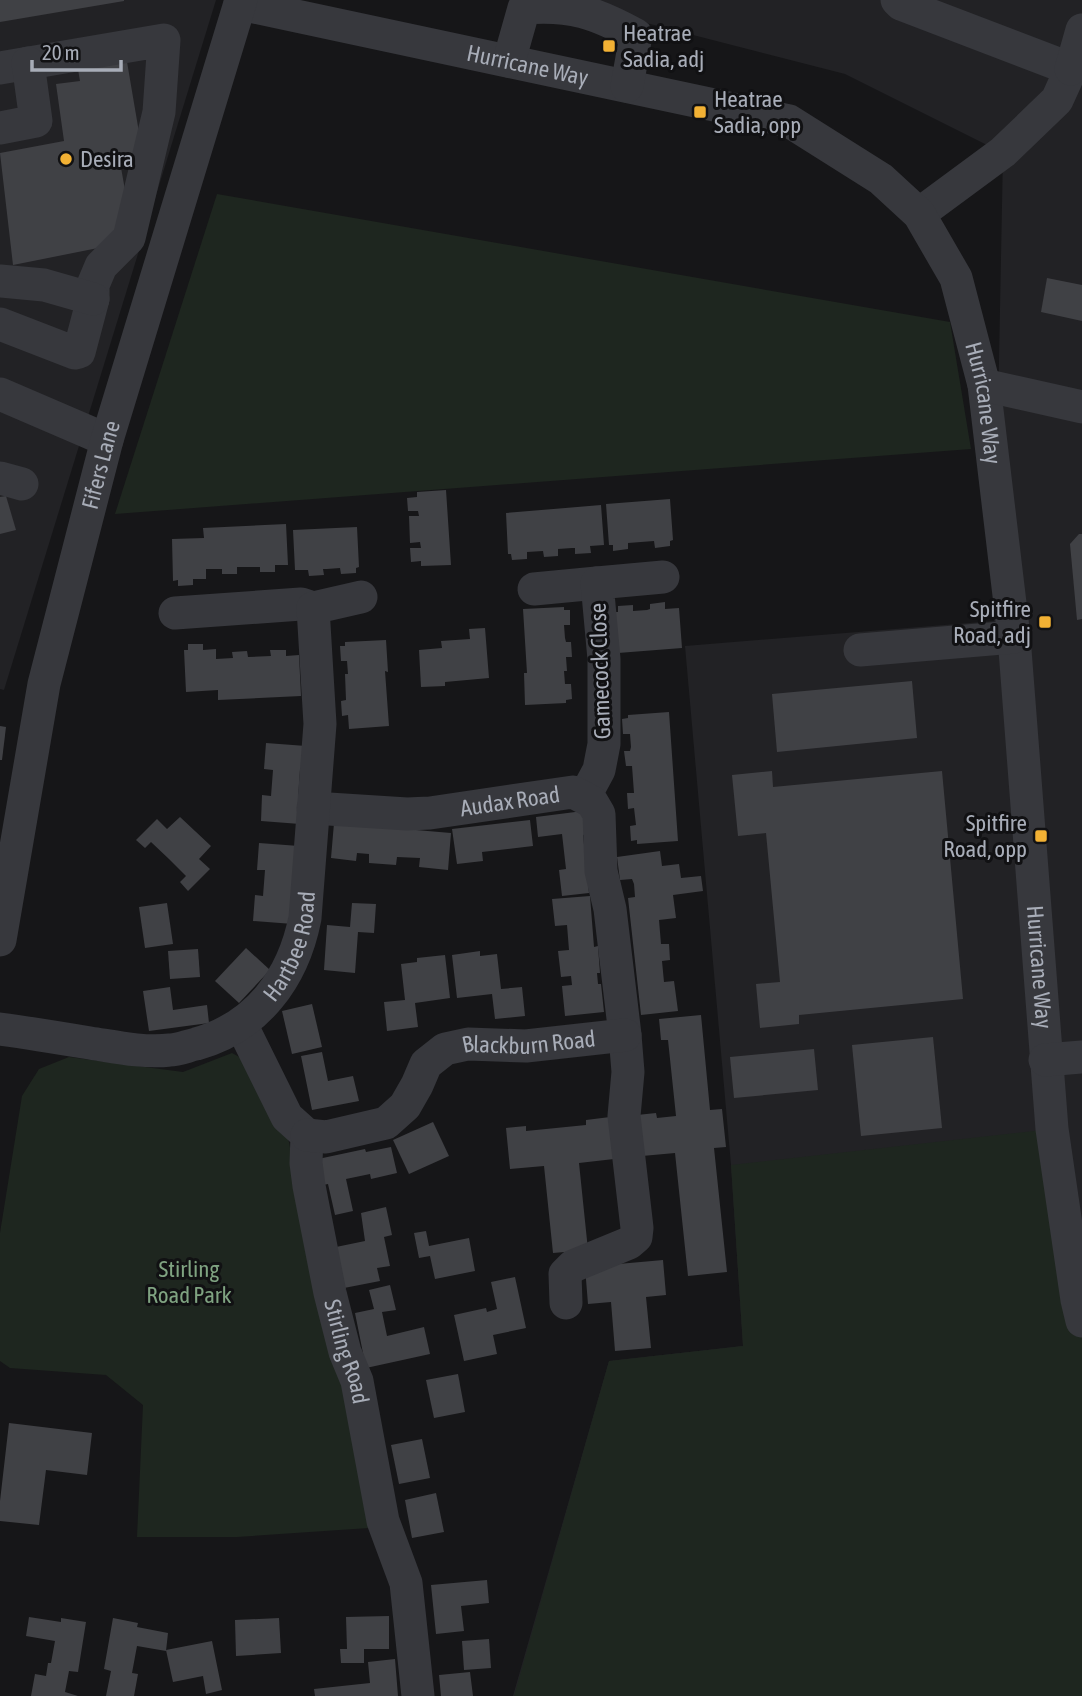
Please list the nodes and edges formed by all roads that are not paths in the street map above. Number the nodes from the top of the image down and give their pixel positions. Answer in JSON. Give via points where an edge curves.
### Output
{"nodes":[{"id":1,"x":897,"y":0,"type":"edge"},
{"id":2,"x":240,"y":2,"type":"edge"},
{"id":3,"x":1082,"y":30,"type":"edge"},
{"id":4,"x":509,"y":61,"type":"junction"},
{"id":5,"x":14,"y":66,"type":"edge"},
{"id":6,"x":1071,"y":69,"type":"junction"},
{"id":7,"x":627,"y":86,"type":"junction"},
{"id":8,"x":0,"y":128,"type":"edge"},
{"id":9,"x":919,"y":214,"type":"junction"},
{"id":10,"x":0,"y":281,"type":"edge"},
{"id":11,"x":93,"y":299,"type":"junction"},
{"id":12,"x":0,"y":324,"type":"edge"},
{"id":13,"x":984,"y":385,"type":"junction"},
{"id":14,"x":0,"y":394,"type":"edge"},
{"id":15,"x":1082,"y":407,"type":"edge"},
{"id":16,"x":107,"y":440,"type":"junction"},
{"id":17,"x":663,"y":577,"type":"dead end"},
{"id":18,"x":597,"y":583,"type":"junction"},
{"id":19,"x":534,"y":589,"type":"dead end"},
{"id":20,"x":361,"y":597,"type":"dead end"},
{"id":21,"x":313,"y":608,"type":"junction"},
{"id":22,"x":175,"y":614,"type":"dead end"},
{"id":23,"x":1014,"y":637,"type":"junction"},
{"id":24,"x":860,"y":650,"type":"dead end"},
{"id":25,"x":585,"y":796,"type":"junction"},
{"id":26,"x":313,"y":808,"type":"junction"},
{"id":27,"x":0,"y":940,"type":"edge"},
{"id":28,"x":241,"y":1024,"type":"junction"},
{"id":29,"x":0,"y":1028,"type":"edge"},
{"id":30,"x":625,"y":1035,"type":"junction"},
{"id":31,"x":1082,"y":1056,"type":"edge"},
{"id":32,"x":1045,"y":1060,"type":"junction"},
{"id":33,"x":307,"y":1135,"type":"junction"},
{"id":34,"x":566,"y":1303,"type":"dead end"},
{"id":35,"x":1082,"y":1321,"type":"edge"},
{"id":36,"x":418,"y":1696,"type":"edge"}],
"edges":[{"from":1,"to":6,"type":"street"},
{"from":2,"to":4,"type":"street","name":"Hurricane Way"},
{"from":2,"to":16,"type":"street","name":"Fifers Lane"},
{"from":3,"to":6,"type":"street"},
{"from":4,"to":7,"type":"street","name":"Hurricane Way"},
{"from":4,"to":7,"type":"street","via":[[524,8],[554,5],[604,17],[636,36]]},
{"from":5,"to":8,"type":"street","via":[[36,121]]},
{"from":5,"to":11,"type":"street","via":[[163,40],[159,113],[129,238],[101,266]]},
{"from":6,"to":9,"type":"street","via":[[1057,100],[1003,152]]},
{"from":7,"to":9,"type":"street","name":"Hurricane Way","via":[[789,121],[881,179]]},
{"from":9,"to":13,"type":"street","name":"Hurricane Way","via":[[956,278]]},
{"from":10,"to":11,"type":"street","via":[[44,285]]},
{"from":11,"to":12,"type":"street","via":[[79,352]]},
{"from":13,"to":15,"type":"street"},
{"from":13,"to":23,"type":"street","name":"Hurricane Way"},
{"from":14,"to":16,"type":"street"},
{"from":16,"to":27,"type":"street","name":"Fifers Lane","via":[[44,684]]},
{"from":17,"to":18,"type":"street","name":"Gamecock Close"},
{"from":18,"to":19,"type":"street","name":"Gamecock Close"},
{"from":18,"to":25,"type":"street","name":"Gamecock Close","via":[[604,659],[604,744]]},
{"from":20,"to":21,"type":"street"},
{"from":21,"to":22,"type":"street","via":[[301,604]]},
{"from":21,"to":26,"type":"street","name":"Hartbee Road","via":[[320,724]]},
{"from":23,"to":24,"type":"street"},
{"from":23,"to":32,"type":"street","name":"Hurricane Way"},
{"from":25,"to":26,"type":"street","name":"Audax Road","via":[[573,792],[418,814]]},
{"from":25,"to":30,"type":"street","name":"Audax Road","via":[[598,814],[601,871]]},
{"from":26,"to":28,"type":"street","name":"Hartbee Road","via":[[299,946],[288,972]]},
{"from":28,"to":29,"type":"street","name":"Hartbee Road","via":[[215,1038],[172,1050],[137,1051]]},
{"from":28,"to":33,"type":"street","via":[[287,1118]]},
{"from":30,"to":33,"type":"street","name":"Blackburn Road","via":[[445,1049],[426,1064],[405,1106],[386,1123],[326,1137]]},
{"from":30,"to":34,"type":"street","name":"Audax Road","via":[[624,1116],[636,1237],[573,1266],[565,1274]]},
{"from":31,"to":32,"type":"street"},
{"from":32,"to":35,"type":"street","name":"Hurricane Way"},
{"from":33,"to":36,"type":"street","name":"Stirling Road","via":[[309,1186],[330,1293],[356,1381],[383,1521],[406,1583]]}]}
